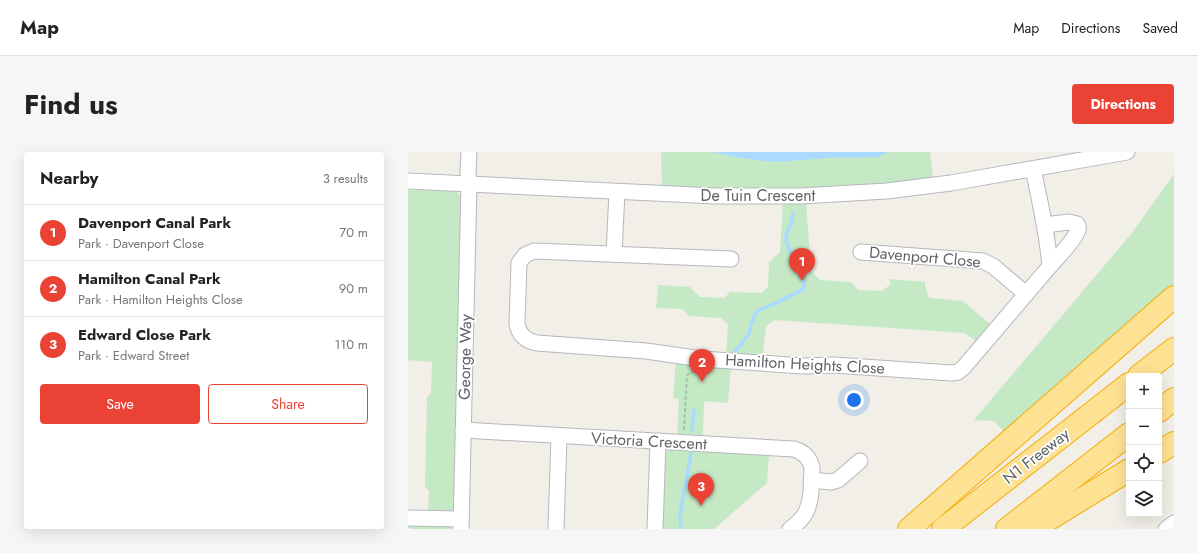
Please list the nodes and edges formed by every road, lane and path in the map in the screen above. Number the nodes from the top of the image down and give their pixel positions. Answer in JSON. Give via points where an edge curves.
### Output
{"nodes":[{"id":1,"x":469,"y":152,"type":"edge"},
{"id":2,"x":1127,"y":152,"type":"edge"},
{"id":3,"x":1105,"y":154,"type":"edge"},
{"id":4,"x":1032,"y":169,"type":"junction"},
{"id":5,"x":408,"y":181,"type":"edge"},
{"id":6,"x":469,"y":184,"type":"junction"},
{"id":7,"x":617,"y":192,"type":"junction"},
{"id":8,"x":1045,"y":225,"type":"junction"},
{"id":9,"x":861,"y":252,"type":"dead end"},
{"id":10,"x":614,"y":254,"type":"junction"},
{"id":11,"x":731,"y":259,"type":"dead end"},
{"id":12,"x":1050,"y":266,"type":"junction"},
{"id":13,"x":1026,"y":294,"type":"junction"},
{"id":14,"x":1174,"y":298,"type":"edge"},
{"id":15,"x":1174,"y":349,"type":"edge"},
{"id":16,"x":716,"y":360,"type":"junction"},
{"id":17,"x":1143,"y":373,"type":"edge"},
{"id":18,"x":1126,"y":386,"type":"edge"},
{"id":19,"x":1174,"y":399,"type":"edge"},
{"id":20,"x":1162,"y":409,"type":"edge"},
{"id":21,"x":463,"y":430,"type":"junction"},
{"id":22,"x":559,"y":436,"type":"junction"},
{"id":23,"x":1126,"y":436,"type":"edge"},
{"id":24,"x":658,"y":441,"type":"junction"},
{"id":25,"x":684,"y":443,"type":"junction"},
{"id":26,"x":1174,"y":443,"type":"edge"},
{"id":27,"x":1162,"y":450,"type":"edge"},
{"id":28,"x":860,"y":461,"type":"dead end"},
{"id":29,"x":1126,"y":472,"type":"edge"},
{"id":30,"x":811,"y":480,"type":"junction"},
{"id":31,"x":408,"y":518,"type":"edge"},
{"id":32,"x":1174,"y":523,"type":"edge"},
{"id":33,"x":461,"y":524,"type":"edge"},
{"id":34,"x":556,"y":529,"type":"edge"},
{"id":35,"x":655,"y":529,"type":"edge"},
{"id":36,"x":790,"y":529,"type":"edge"},
{"id":37,"x":909,"y":529,"type":"edge"},
{"id":38,"x":943,"y":529,"type":"edge"},
{"id":39,"x":1007,"y":529,"type":"edge"},
{"id":40,"x":1033,"y":529,"type":"edge"},
{"id":41,"x":1166,"y":529,"type":"edge"}],
"edges":[{"from":1,"to":6,"type":"street","name":"George Way"},
{"from":2,"to":3,"type":"street","name":"De Tuin Crescent"},
{"from":3,"to":4,"type":"street","name":"De Tuin Crescent"},
{"from":4,"to":7,"type":"street","name":"De Tuin Crescent","via":[[919,187],[800,196]]},
{"from":4,"to":8,"type":"street"},
{"from":5,"to":6,"type":"street","name":"De Tuin Crescent"},
{"from":6,"to":7,"type":"street","name":"De Tuin Crescent"},
{"from":6,"to":21,"type":"street","name":"George Way"},
{"from":7,"to":10,"type":"street"},
{"from":8,"to":12,"type":"street"},
{"from":8,"to":12,"type":"street","name":"Hamilton Heights Close","via":[[1069,222],[1077,224],[1078,227],[1073,238]]},
{"from":9,"to":13,"type":"street","name":"Davenport Close","via":[[983,261],[993,266]]},
{"from":10,"to":11,"type":"street","name":"Hamilton Heights Close"},
{"from":10,"to":16,"type":"street","name":"Hamilton Heights Close","via":[[534,250],[525,255],[518,274],[516,324],[521,336],[537,343],[662,352]]},
{"from":12,"to":13,"type":"street","name":"Hamilton Heights Close"},
{"from":13,"to":16,"type":"street","name":"Hamilton Heights Close","via":[[964,367],[954,373]]},
{"from":14,"to":37,"type":"highway"},
{"from":15,"to":17,"type":"highway"},
{"from":16,"to":25,"type":"path","via":[[687,375]]},
{"from":18,"to":38,"type":"highway","name":"N1 Freeway"},
{"from":19,"to":20,"type":"highway"},
{"from":21,"to":22,"type":"street","name":"Victoria Crescent"},
{"from":21,"to":33,"type":"street","name":"George Way"},
{"from":22,"to":24,"type":"street","name":"Victoria Crescent"},
{"from":22,"to":34,"type":"street"},
{"from":23,"to":39,"type":"highway"},
{"from":24,"to":25,"type":"street","name":"Victoria Crescent"},
{"from":24,"to":35,"type":"street"},
{"from":25,"to":30,"type":"street","name":"Victoria Crescent","via":[[798,450],[806,455],[811,463]]},
{"from":26,"to":27,"type":"highway"},
{"from":28,"to":30,"type":"street","via":[[838,480]]},
{"from":29,"to":40,"type":"highway"},
{"from":30,"to":36,"type":"street","name":"Victoria Crescent","via":[[809,506],[803,518]]},
{"from":31,"to":33,"type":"street"},
{"from":32,"to":41,"type":"street"}]}
